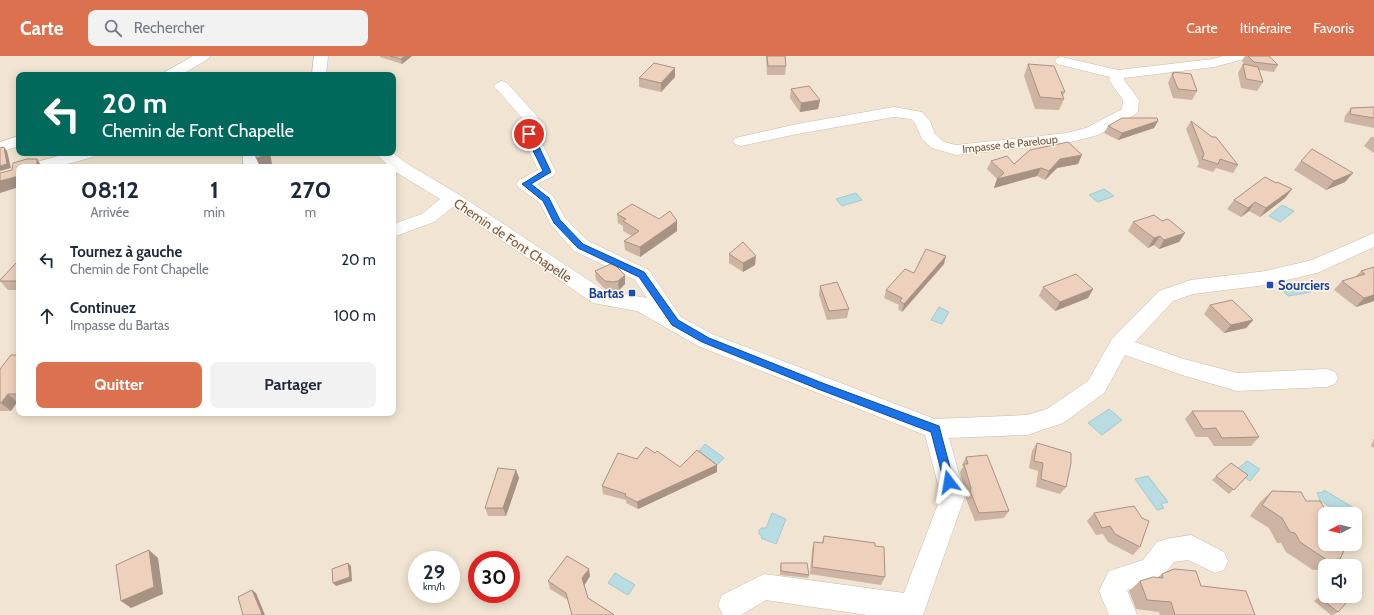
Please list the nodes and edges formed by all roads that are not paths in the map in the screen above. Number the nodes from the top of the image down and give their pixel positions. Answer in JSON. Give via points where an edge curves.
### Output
{"nodes":[{"id":1,"x":203,"y":56,"type":"edge"},
{"id":2,"x":321,"y":56,"type":"edge"},
{"id":3,"x":1239,"y":56,"type":"edge"},
{"id":4,"x":1062,"y":61,"type":"dead end"},
{"id":5,"x":175,"y":72,"type":"edge"},
{"id":6,"x":319,"y":72,"type":"edge"},
{"id":7,"x":1118,"y":74,"type":"junction"},
{"id":8,"x":502,"y":86,"type":"dead end"},
{"id":9,"x":741,"y":141,"type":"dead end"},
{"id":10,"x":16,"y":142,"type":"edge"},
{"id":11,"x":0,"y":147,"type":"edge"},
{"id":12,"x":77,"y":156,"type":"edge"},
{"id":13,"x":386,"y":156,"type":"edge"},
{"id":14,"x":49,"y":164,"type":"edge"},
{"id":15,"x":395,"y":164,"type":"edge"},
{"id":16,"x":396,"y":164,"type":"edge"},
{"id":17,"x":452,"y":198,"type":"junction"},
{"id":18,"x":396,"y":231,"type":"edge"},
{"id":19,"x":1374,"y":239,"type":"edge"},
{"id":20,"x":675,"y":322,"type":"junction"},
{"id":21,"x":1120,"y":345,"type":"junction"},
{"id":22,"x":1326,"y":378,"type":"dead end"},
{"id":23,"x":935,"y":429,"type":"junction"},
{"id":24,"x":1215,"y":561,"type":"dead end"},
{"id":25,"x":732,"y":605,"type":"dead end"},
{"id":26,"x":1123,"y":615,"type":"edge"}],
"edges":[{"from":1,"to":5,"type":"street"},
{"from":2,"to":6,"type":"street"},
{"from":3,"to":7,"type":"street","via":[[1214,63]]},
{"from":4,"to":7,"type":"street"},
{"from":7,"to":9,"type":"street","name":"Impasse de Pareloup","via":[[1116,80],[1131,100],[1130,110],[1092,132],[1066,138],[956,150],[938,145],[928,136],[922,121],[916,115],[894,112]]},
{"from":8,"to":20,"type":"street","via":[[538,126],[529,134],[547,172],[526,184],[547,200],[557,221],[581,246],[642,274]]},
{"from":10,"to":11,"type":"street"},
{"from":12,"to":14,"type":"street"},
{"from":13,"to":15,"type":"street","name":"Chemin de Font Chapelle"},
{"from":16,"to":17,"type":"street","name":"Chemin de Font Chapelle"},
{"from":17,"to":18,"type":"street","via":[[428,218]]},
{"from":17,"to":20,"type":"street","name":"Chemin de Font Chapelle","via":[[600,298],[642,304]]},
{"from":19,"to":21,"type":"street","name":"Chemin de Font Chapelle","via":[[1317,266],[1266,278],[1191,287],[1166,296]]},
{"from":20,"to":23,"type":"street","name":"Chemin de Font Chapelle","via":[[705,340]]},
{"from":21,"to":22,"type":"street","via":[[1182,367],[1237,382]]},
{"from":21,"to":23,"type":"street","name":"Chemin de Font Chapelle","via":[[1096,387],[1055,416],[1027,426]]},
{"from":23,"to":25,"type":"street","via":[[953,496],[912,608],[764,587]]},
{"from":24,"to":26,"type":"street","via":[[1191,547],[1166,551],[1151,571],[1118,580],[1113,591]]}]}
